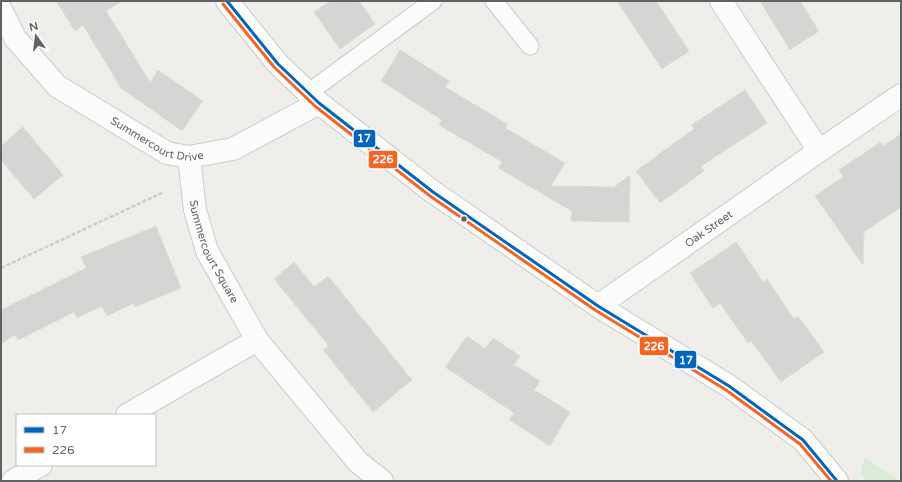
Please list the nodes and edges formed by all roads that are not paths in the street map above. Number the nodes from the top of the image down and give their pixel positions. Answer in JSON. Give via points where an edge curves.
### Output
{"nodes":[{"id":1,"x":227,"y":1,"type":"edge"},
{"id":2,"x":433,"y":1,"type":"edge"},
{"id":3,"x":494,"y":1,"type":"edge"},
{"id":4,"x":721,"y":1,"type":"edge"},
{"id":5,"x":1,"y":10,"type":"edge"},
{"id":6,"x":8,"y":41,"type":"edge"},
{"id":7,"x":530,"y":46,"type":"dead end"},
{"id":8,"x":901,"y":94,"type":"edge"},
{"id":9,"x":314,"y":98,"type":"junction"},
{"id":10,"x":819,"y":151,"type":"junction"},
{"id":11,"x":189,"y":157,"type":"junction"},
{"id":12,"x":598,"y":306,"type":"junction"},
{"id":13,"x":257,"y":340,"type":"junction"},
{"id":14,"x":129,"y":414,"type":"edge"},
{"id":15,"x":39,"y":466,"type":"edge"},
{"id":16,"x":13,"y":481,"type":"edge"},
{"id":17,"x":382,"y":481,"type":"edge"},
{"id":18,"x":837,"y":481,"type":"edge"}],
"edges":[{"from":1,"to":9,"type":"street","via":[[278,64]]},
{"from":2,"to":9,"type":"lane"},
{"from":3,"to":7,"type":"lane"},
{"from":4,"to":10,"type":"street"},
{"from":5,"to":6,"type":"street","name":"Summercourt Drive"},
{"from":6,"to":11,"type":"street","name":"Summercourt Drive","via":[[57,86],[167,153]]},
{"from":8,"to":10,"type":"street","name":"Oak Street"},
{"from":9,"to":11,"type":"street","name":"Summercourt Drive","via":[[233,149]]},
{"from":9,"to":12,"type":"street","via":[[433,192]]},
{"from":10,"to":12,"type":"street","name":"Oak Street"},
{"from":11,"to":13,"type":"street","name":"Summercourt Square","via":[[194,210],[207,251]]},
{"from":12,"to":18,"type":"street","via":[[729,386],[803,440]]},
{"from":13,"to":14,"type":"street"},
{"from":13,"to":17,"type":"street","name":"Summercourt Square","via":[[358,462]]},
{"from":15,"to":16,"type":"street"}]}
